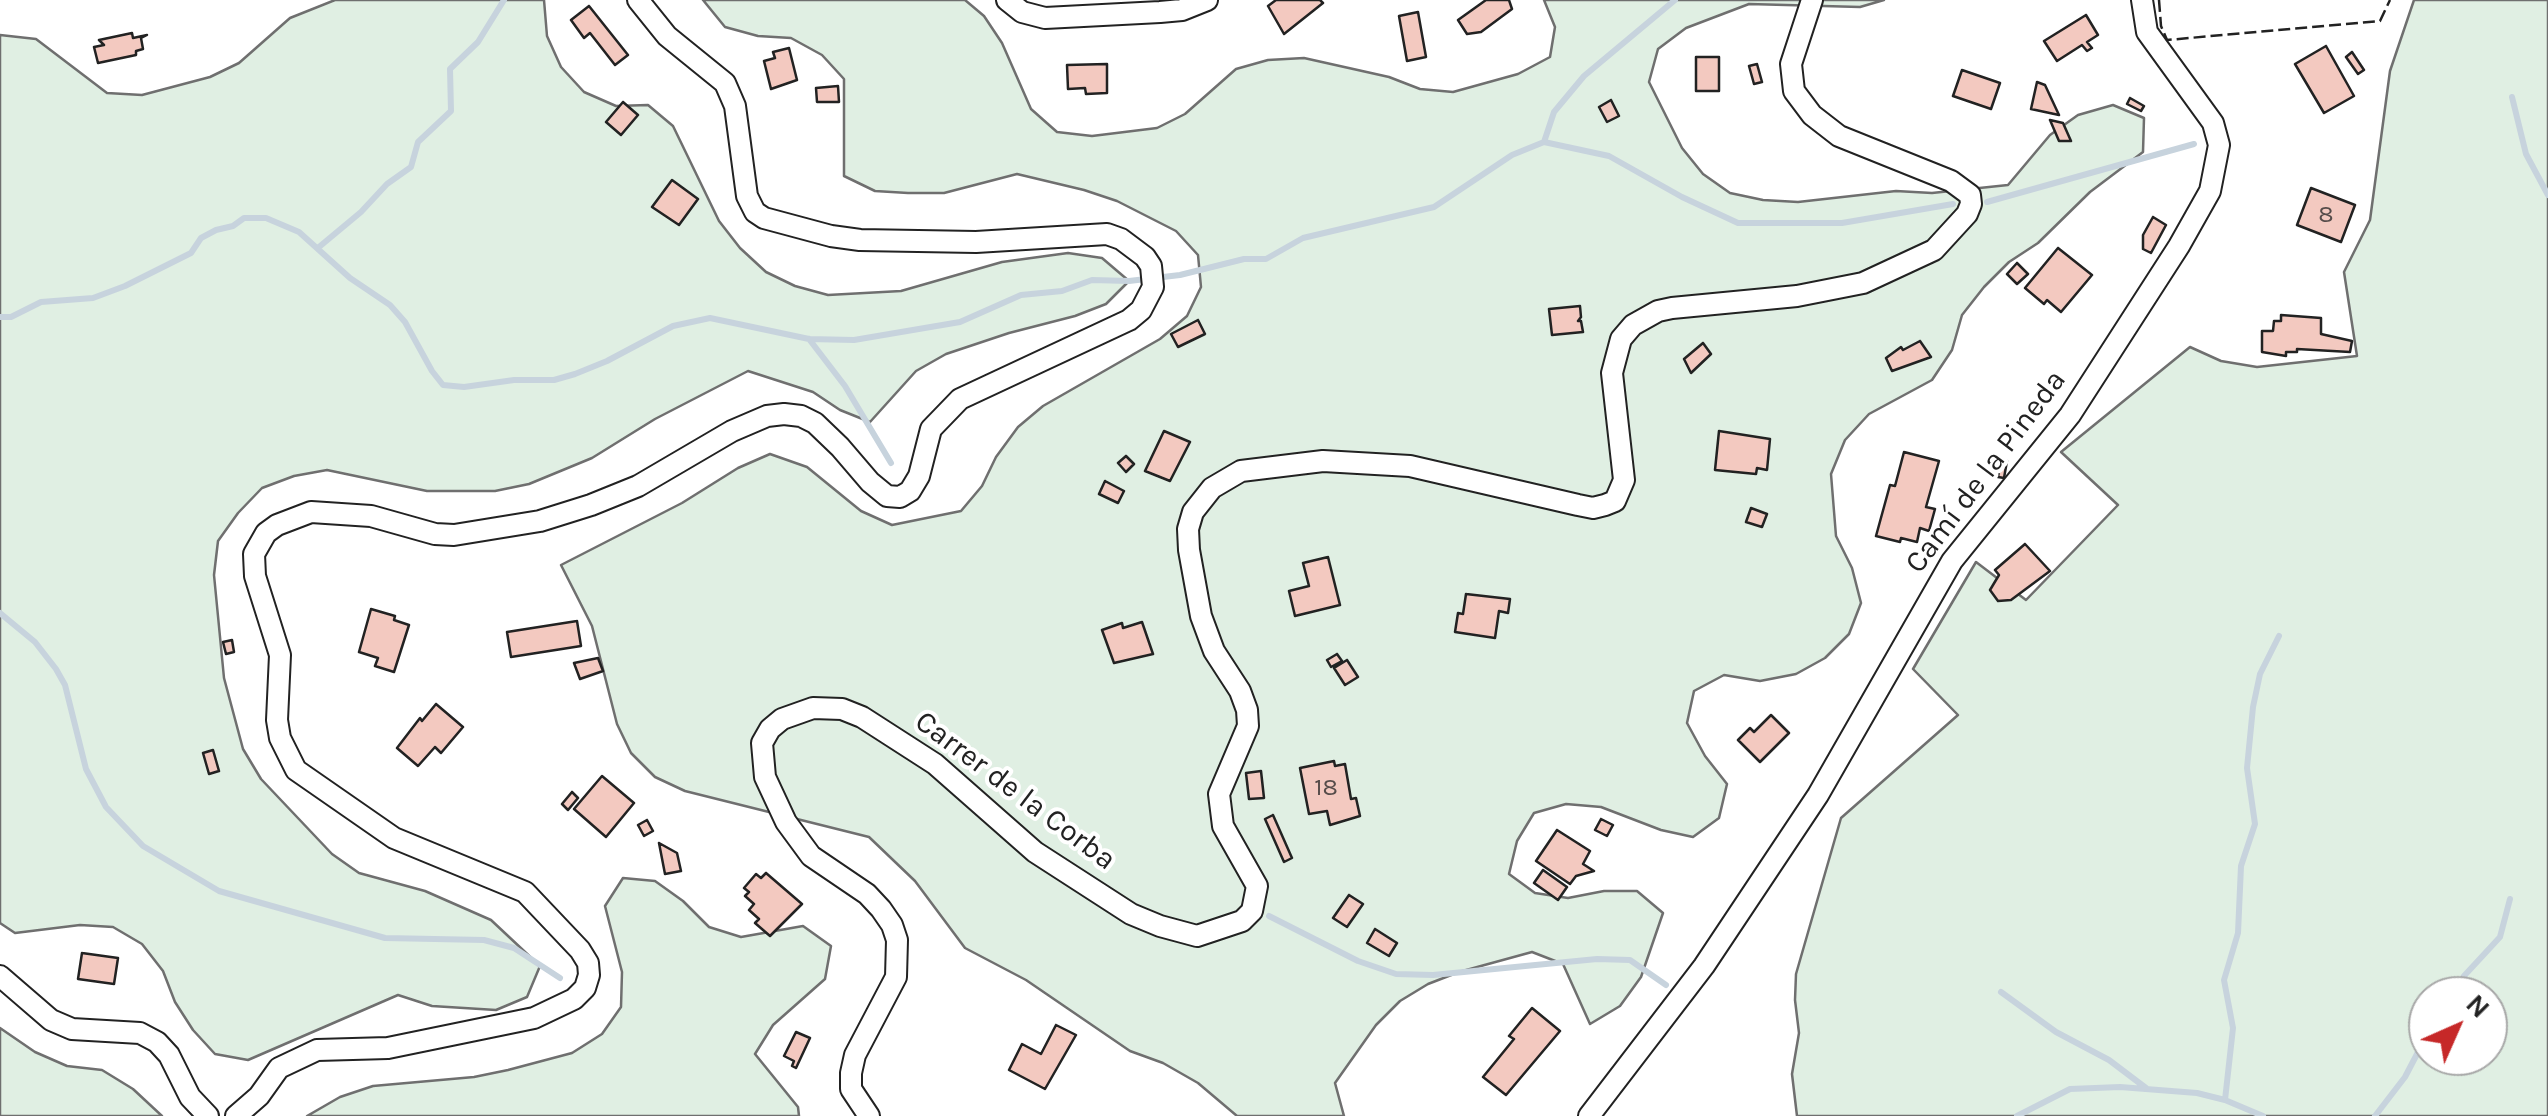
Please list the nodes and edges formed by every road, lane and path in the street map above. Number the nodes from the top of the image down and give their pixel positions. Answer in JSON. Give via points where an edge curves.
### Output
{"nodes":[{"id":1,"x":638,"y":0,"type":"edge"},
{"id":2,"x":1007,"y":0,"type":"edge"},
{"id":3,"x":1206,"y":0,"type":"edge"},
{"id":4,"x":1812,"y":0,"type":"edge"},
{"id":5,"x":2142,"y":0,"type":"edge"},
{"id":6,"x":0,"y":976,"type":"edge"},
{"id":7,"x":208,"y":1116,"type":"edge"},
{"id":8,"x":236,"y":1116,"type":"edge"},
{"id":9,"x":869,"y":1116,"type":"edge"},
{"id":10,"x":1589,"y":1116,"type":"edge"}],
"edges":[{"from":1,"to":8,"type":"street","via":[[667,36],[725,84],[735,106],[747,196],[764,218],[860,240],[1106,234],[1145,257],[1153,287],[1129,320],[960,399],[931,429],[920,476],[900,497],[886,496],[815,423],[784,414],[732,431],[638,486],[540,521],[435,534],[371,516],[311,512],[266,533],[254,554],[255,576],[280,655],[280,738],[296,770],[394,838],[525,892],[580,950],[590,975],[574,1000],[534,1018],[388,1048],[317,1050],[279,1068]]},
{"from":2,"to":3,"type":"street","via":[[1045,18],[1182,10]]},
{"from":4,"to":9,"type":"street","name":"Carrer de la Corba","via":[[1791,64],[1794,90],[1812,115],[1839,136],[1952,181],[1970,195],[1967,214],[1934,250],[1863,283],[1672,308],[1633,325],[1621,339],[1612,373],[1624,480],[1615,501],[1605,505],[1578,505],[1410,466],[1323,462],[1241,471],[1212,488],[1193,512],[1189,550],[1201,616],[1247,710],[1248,726],[1218,794],[1223,826],[1257,886],[1252,911],[1242,920],[1198,936],[1131,914],[1035,852],[935,764],[862,717],[813,708],[770,729],[762,755],[786,822],[812,856],[882,908],[898,940],[896,977],[850,1073],[851,1088]]},
{"from":5,"to":10,"type":"street","name":"Camí de la Pineda","via":[[2148,32],[2213,123],[2218,145],[2210,191],[2070,415],[1952,562],[1818,796],[1714,951]]},
{"from":6,"to":7,"type":"street","via":[[51,1020],[98,1032],[140,1033],[157,1042]]}]}
